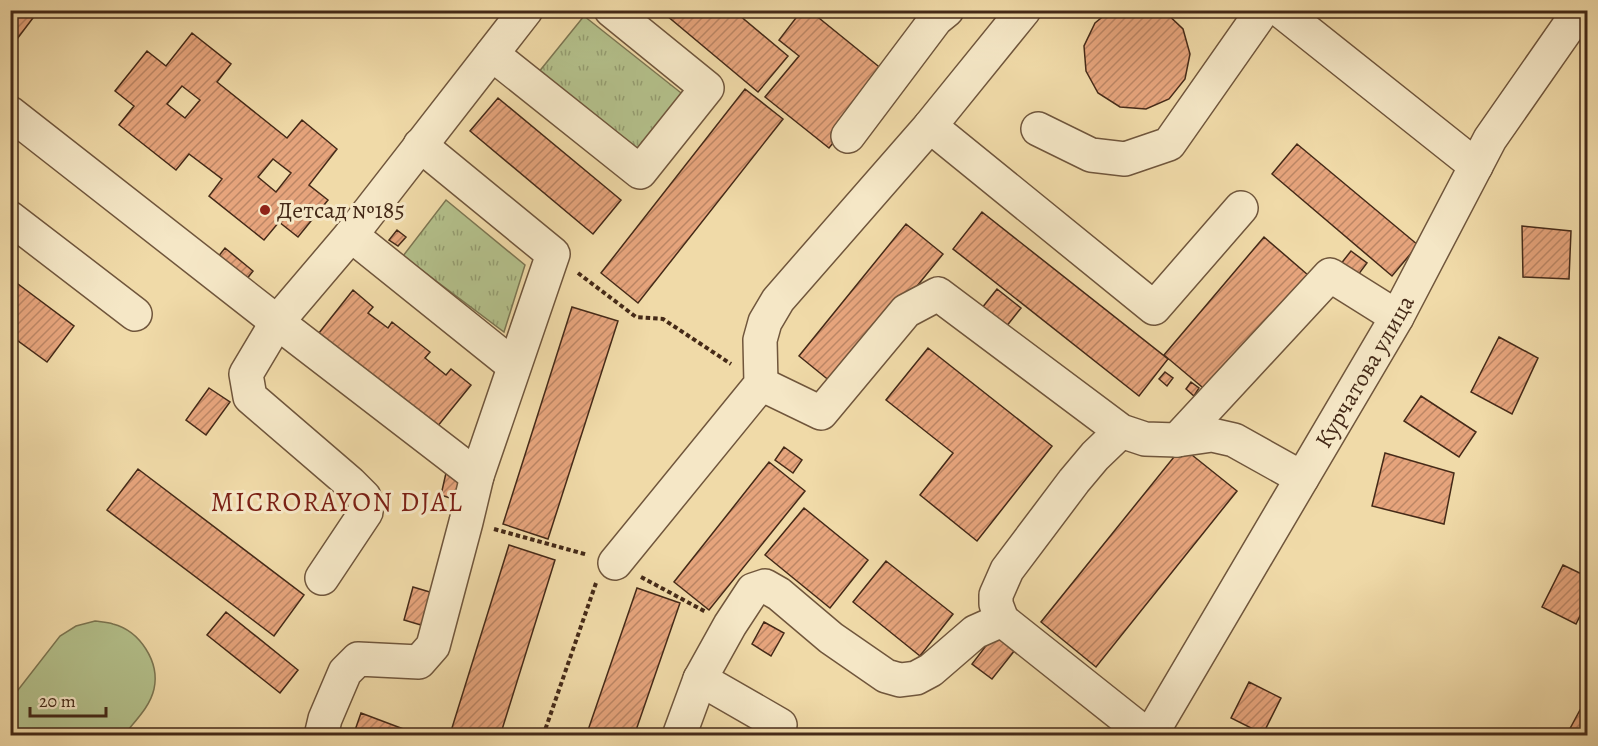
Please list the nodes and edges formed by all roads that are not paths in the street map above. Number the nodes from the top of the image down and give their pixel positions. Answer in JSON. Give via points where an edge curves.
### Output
{"nodes":[{"id":1,"x":526,"y":10,"type":"edge"},
{"id":2,"x":611,"y":10,"type":"edge"},
{"id":3,"x":947,"y":10,"type":"edge"},
{"id":4,"x":1024,"y":10,"type":"edge"},
{"id":5,"x":1263,"y":10,"type":"edge"},
{"id":6,"x":1280,"y":10,"type":"edge"},
{"id":7,"x":1580,"y":10,"type":"edge"},
{"id":8,"x":492,"y":54,"type":"junction"},
{"id":9,"x":10,"y":113,"type":"edge"},
{"id":10,"x":930,"y":126,"type":"junction"},
{"id":11,"x":1038,"y":129,"type":"dead end"},
{"id":12,"x":848,"y":136,"type":"dead end"},
{"id":13,"x":420,"y":146,"type":"junction"},
{"id":14,"x":1476,"y":166,"type":"junction"},
{"id":15,"x":1241,"y":208,"type":"dead end"},
{"id":16,"x":10,"y":218,"type":"edge"},
{"id":17,"x":351,"y":235,"type":"junction"},
{"id":18,"x":135,"y":314,"type":"dead end"},
{"id":19,"x":1397,"y":317,"type":"junction"},
{"id":20,"x":277,"y":322,"type":"junction"},
{"id":21,"x":514,"y":366,"type":"junction"},
{"id":22,"x":761,"y":384,"type":"junction"},
{"id":23,"x":1121,"y":431,"type":"junction"},
{"id":24,"x":1177,"y":440,"type":"junction"},
{"id":25,"x":477,"y":476,"type":"junction"},
{"id":26,"x":1302,"y":478,"type":"junction"},
{"id":27,"x":615,"y":562,"type":"road end"},
{"id":28,"x":322,"y":578,"type":"dead end"},
{"id":29,"x":1002,"y":620,"type":"junction"},
{"id":30,"x":700,"y":679,"type":"junction"},
{"id":31,"x":321,"y":735,"type":"edge"},
{"id":32,"x":680,"y":735,"type":"edge"},
{"id":33,"x":775,"y":735,"type":"edge"},
{"id":34,"x":1149,"y":735,"type":"edge"}],
"edges":[{"from":1,"to":8,"type":"street"},
{"from":2,"to":8,"type":"street","via":[[707,88],[640,172]]},
{"from":3,"to":12,"type":"street","via":[[936,19]]},
{"from":4,"to":10,"type":"street"},
{"from":5,"to":11,"type":"street","via":[[1169,144],[1125,159],[1091,155]]},
{"from":6,"to":14,"type":"street"},
{"from":7,"to":14,"type":"street","name":"Курчатова улица"},
{"from":8,"to":13,"type":"street"},
{"from":9,"to":20,"type":"street"},
{"from":10,"to":15,"type":"street","via":[[1154,308]]},
{"from":10,"to":22,"type":"street","via":[[778,300],[760,340]]},
{"from":13,"to":17,"type":"street"},
{"from":13,"to":21,"type":"street","via":[[554,254]]},
{"from":14,"to":19,"type":"street","name":"Курчатова улица"},
{"from":16,"to":18,"type":"street"},
{"from":17,"to":20,"type":"street"},
{"from":17,"to":21,"type":"street"},
{"from":19,"to":24,"type":"street","via":[[1330,275]]},
{"from":19,"to":26,"type":"street","name":"Курчатова улица"},
{"from":20,"to":25,"type":"street"},
{"from":20,"to":28,"type":"street","via":[[246,374],[250,398],[364,497],[366,512]]},
{"from":21,"to":25,"type":"street"},
{"from":22,"to":23,"type":"street","via":[[821,413],[906,311],[938,294]]},
{"from":22,"to":27,"type":"street"},
{"from":23,"to":24,"type":"street","via":[[1145,439]]},
{"from":23,"to":29,"type":"street","via":[[1074,481],[1007,570],[996,595]]},
{"from":24,"to":26,"type":"street","via":[[1212,435],[1234,440]]},
{"from":25,"to":31,"type":"street","via":[[433,646],[419,662],[358,659],[345,672]]},
{"from":26,"to":34,"type":"street","name":"Курчатова улица"},
{"from":29,"to":30,"type":"street","via":[[975,632],[931,670],[916,678],[900,680],[886,676],[831,638],[765,586],[753,590]]},
{"from":29,"to":34,"type":"street"},
{"from":30,"to":32,"type":"street"},
{"from":30,"to":33,"type":"street","via":[[780,725]]}]}
